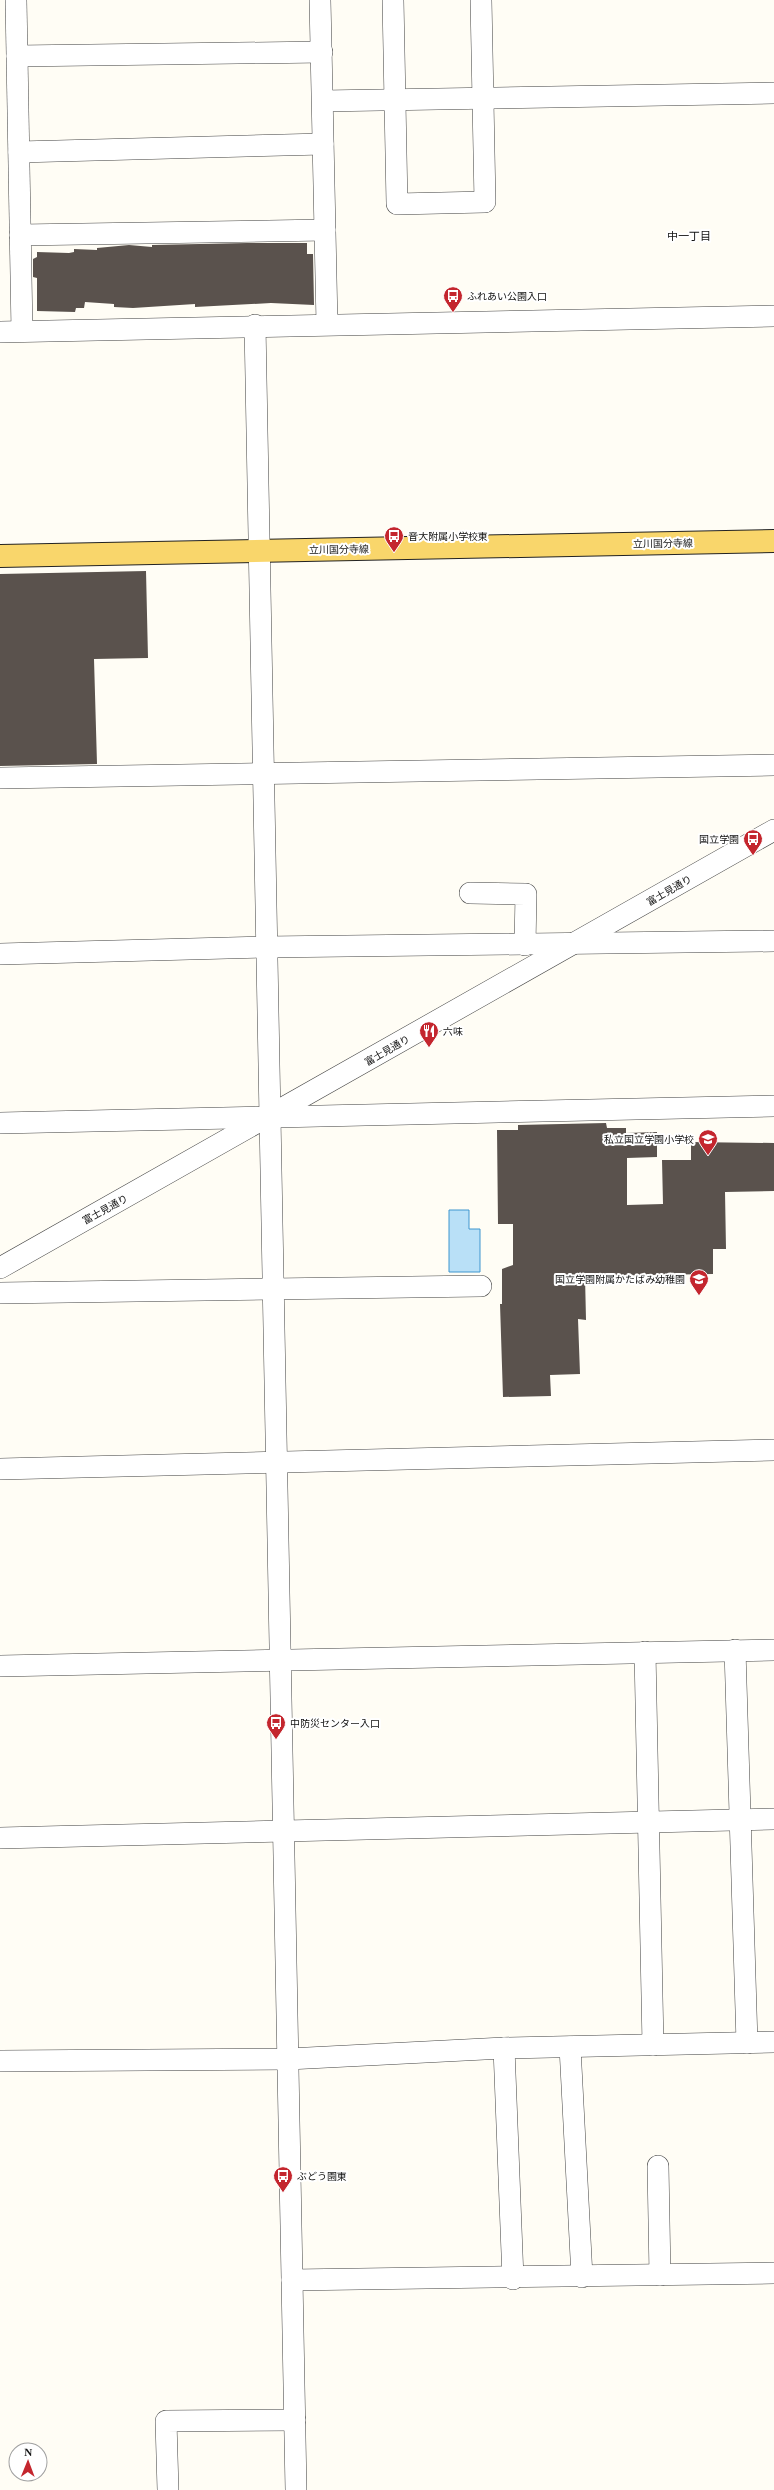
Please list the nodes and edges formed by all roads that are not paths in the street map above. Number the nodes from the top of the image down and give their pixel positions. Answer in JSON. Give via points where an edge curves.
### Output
{"nodes":[{"id":1,"x":16,"y":0,"type":"edge"},
{"id":2,"x":320,"y":0,"type":"edge"},
{"id":3,"x":393,"y":0,"type":"edge"},
{"id":4,"x":481,"y":0,"type":"edge"},
{"id":5,"x":322,"y":52,"type":"junction"},
{"id":6,"x":17,"y":56,"type":"junction"},
{"id":7,"x":774,"y":92,"type":"edge"},
{"id":8,"x":483,"y":98,"type":"junction"},
{"id":9,"x":396,"y":99,"type":"junction"},
{"id":10,"x":322,"y":101,"type":"junction"},
{"id":11,"x":9,"y":108,"type":"edge"},
{"id":12,"x":323,"y":144,"type":"junction"},
{"id":13,"x":19,"y":152,"type":"junction"},
{"id":14,"x":325,"y":230,"type":"junction"},
{"id":15,"x":20,"y":235,"type":"junction"},
{"id":16,"x":774,"y":316,"type":"edge"},
{"id":17,"x":327,"y":324,"type":"junction"},
{"id":18,"x":255,"y":325,"type":"junction"},
{"id":19,"x":22,"y":331,"type":"junction"},
{"id":20,"x":0,"y":332,"type":"edge"},
{"id":21,"x":774,"y":541,"type":"edge"},
{"id":22,"x":258,"y":551,"type":"junction"},
{"id":23,"x":0,"y":556,"type":"edge"},
{"id":24,"x":774,"y":765,"type":"edge"},
{"id":25,"x":264,"y":773,"type":"junction"},
{"id":26,"x":0,"y":778,"type":"edge"},
{"id":27,"x":774,"y":830,"type":"edge"},
{"id":28,"x":470,"y":893,"type":"dead end"},
{"id":29,"x":774,"y":941,"type":"edge"},
{"id":30,"x":572,"y":945,"type":"junction"},
{"id":31,"x":525,"y":946,"type":"junction"},
{"id":32,"x":266,"y":947,"type":"junction"},
{"id":33,"x":0,"y":954,"type":"edge"},
{"id":34,"x":774,"y":1106,"type":"edge"},
{"id":35,"x":269,"y":1118,"type":"junction"},
{"id":36,"x":0,"y":1123,"type":"edge"},
{"id":37,"x":0,"y":1268,"type":"edge"},
{"id":38,"x":480,"y":1286,"type":"dead end"},
{"id":39,"x":272,"y":1289,"type":"junction"},
{"id":40,"x":0,"y":1294,"type":"edge"},
{"id":41,"x":774,"y":1450,"type":"edge"},
{"id":42,"x":276,"y":1462,"type":"junction"},
{"id":43,"x":0,"y":1469,"type":"edge"},
{"id":44,"x":735,"y":1650,"type":"junction"},
{"id":45,"x":774,"y":1650,"type":"edge"},
{"id":46,"x":645,"y":1652,"type":"junction"},
{"id":47,"x":280,"y":1661,"type":"junction"},
{"id":48,"x":0,"y":1666,"type":"edge"},
{"id":49,"x":774,"y":1819,"type":"edge"},
{"id":50,"x":740,"y":1820,"type":"junction"},
{"id":51,"x":648,"y":1822,"type":"junction"},
{"id":52,"x":284,"y":1832,"type":"junction"},
{"id":53,"x":0,"y":1838,"type":"edge"},
{"id":54,"x":774,"y":2042,"type":"edge"},
{"id":55,"x":748,"y":2043,"type":"junction"},
{"id":56,"x":653,"y":2045,"type":"junction"},
{"id":57,"x":570,"y":2047,"type":"junction"},
{"id":58,"x":504,"y":2048,"type":"junction"},
{"id":59,"x":288,"y":2059,"type":"junction"},
{"id":60,"x":0,"y":2062,"type":"edge"},
{"id":61,"x":658,"y":2166,"type":"dead end"},
{"id":62,"x":774,"y":2273,"type":"edge"},
{"id":63,"x":660,"y":2276,"type":"junction"},
{"id":64,"x":582,"y":2277,"type":"junction"},
{"id":65,"x":513,"y":2279,"type":"junction"},
{"id":66,"x":292,"y":2280,"type":"junction"},
{"id":67,"x":295,"y":2420,"type":"junction"},
{"id":68,"x":168,"y":2490,"type":"edge"},
{"id":69,"x":296,"y":2490,"type":"edge"}],
"edges":[{"from":1,"to":6,"type":"street"},
{"from":2,"to":5,"type":"street"},
{"from":3,"to":9,"type":"street"},
{"from":4,"to":8,"type":"street"},
{"from":5,"to":6,"type":"street"},
{"from":5,"to":10,"type":"street"},
{"from":6,"to":11,"type":"street"},
{"from":7,"to":8,"type":"street"},
{"from":8,"to":9,"type":"street"},
{"from":8,"to":9,"type":"street","via":[[485,202],[397,204]]},
{"from":9,"to":10,"type":"street"},
{"from":10,"to":12,"type":"street"},
{"from":11,"to":13,"type":"street"},
{"from":12,"to":13,"type":"street"},
{"from":12,"to":14,"type":"street"},
{"from":13,"to":15,"type":"street"},
{"from":14,"to":15,"type":"street"},
{"from":14,"to":17,"type":"street"},
{"from":15,"to":19,"type":"street"},
{"from":16,"to":17,"type":"street"},
{"from":17,"to":18,"type":"street"},
{"from":18,"to":19,"type":"street"},
{"from":18,"to":22,"type":"street"},
{"from":19,"to":20,"type":"street"},
{"from":21,"to":22,"type":"main road","name":"立川国分寺線"},
{"from":22,"to":23,"type":"main road","name":"立川国分寺線"},
{"from":22,"to":25,"type":"street"},
{"from":24,"to":25,"type":"street"},
{"from":25,"to":26,"type":"street"},
{"from":25,"to":32,"type":"street"},
{"from":27,"to":30,"type":"street","name":"富士見通り"},
{"from":28,"to":31,"type":"street","via":[[526,894]]},
{"from":29,"to":30,"type":"street"},
{"from":30,"to":31,"type":"street"},
{"from":30,"to":35,"type":"street","name":"富士見通り"},
{"from":31,"to":32,"type":"street"},
{"from":32,"to":33,"type":"street"},
{"from":32,"to":35,"type":"street"},
{"from":34,"to":35,"type":"street"},
{"from":35,"to":36,"type":"street"},
{"from":35,"to":37,"type":"street","name":"富士見通り"},
{"from":35,"to":39,"type":"street"},
{"from":38,"to":39,"type":"street"},
{"from":39,"to":40,"type":"street"},
{"from":39,"to":42,"type":"street"},
{"from":41,"to":42,"type":"street"},
{"from":42,"to":43,"type":"street"},
{"from":42,"to":47,"type":"street"},
{"from":44,"to":45,"type":"street"},
{"from":44,"to":46,"type":"street"},
{"from":44,"to":50,"type":"street"},
{"from":46,"to":47,"type":"street"},
{"from":46,"to":51,"type":"street"},
{"from":47,"to":48,"type":"street"},
{"from":47,"to":52,"type":"street"},
{"from":49,"to":50,"type":"street"},
{"from":50,"to":51,"type":"street"},
{"from":50,"to":55,"type":"street"},
{"from":51,"to":52,"type":"street"},
{"from":51,"to":56,"type":"street"},
{"from":52,"to":53,"type":"street"},
{"from":52,"to":59,"type":"street"},
{"from":54,"to":55,"type":"street"},
{"from":55,"to":56,"type":"street"},
{"from":56,"to":57,"type":"street"},
{"from":57,"to":58,"type":"street"},
{"from":57,"to":64,"type":"street"},
{"from":58,"to":59,"type":"street"},
{"from":58,"to":65,"type":"street"},
{"from":59,"to":60,"type":"street"},
{"from":59,"to":66,"type":"street"},
{"from":61,"to":63,"type":"street"},
{"from":62,"to":63,"type":"street"},
{"from":63,"to":64,"type":"street"},
{"from":64,"to":65,"type":"street"},
{"from":65,"to":66,"type":"street"},
{"from":66,"to":67,"type":"street"},
{"from":67,"to":68,"type":"street","via":[[166,2421]]},
{"from":67,"to":69,"type":"street"}]}
